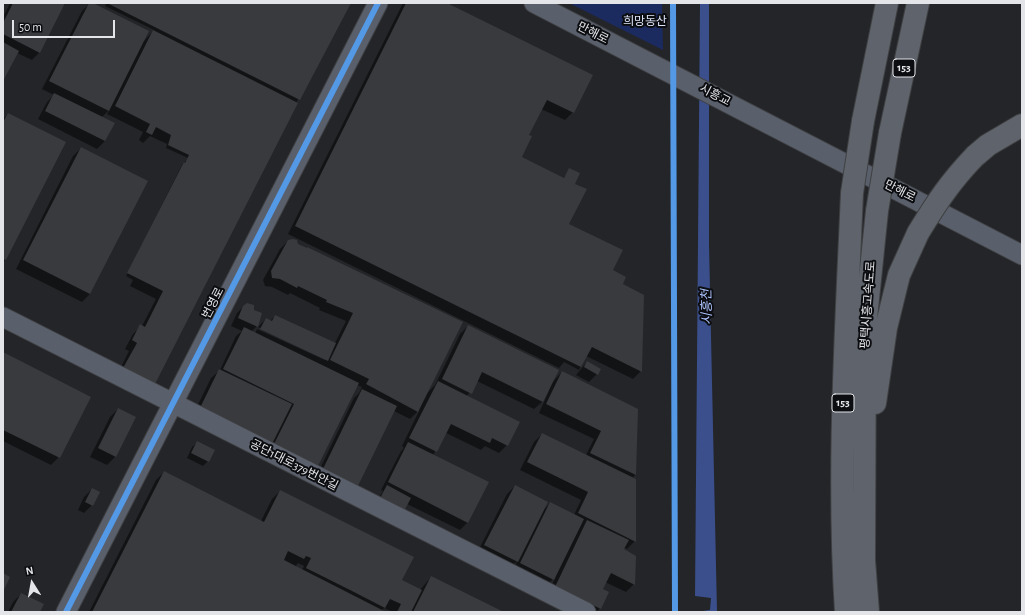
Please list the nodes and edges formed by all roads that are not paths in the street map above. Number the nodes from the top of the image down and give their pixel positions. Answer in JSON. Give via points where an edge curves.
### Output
{"nodes":[{"id":1,"x":378,"y":3,"type":"edge"},
{"id":2,"x":534,"y":3,"type":"edge"},
{"id":3,"x":887,"y":3,"type":"edge"},
{"id":4,"x":918,"y":3,"type":"edge"},
{"id":5,"x":652,"y":62,"type":"joint"},
{"id":6,"x":1022,"y":125,"type":"edge"},
{"id":7,"x":777,"y":128,"type":"joint"},
{"id":8,"x":1022,"y":255,"type":"edge"},
{"id":9,"x":3,"y":317,"type":"edge"},
{"id":10,"x":174,"y":404,"type":"junction"},
{"id":11,"x":864,"y":481,"type":"junction"},
{"id":12,"x":66,"y":612,"type":"edge"},
{"id":13,"x":586,"y":612,"type":"edge"},
{"id":14,"x":846,"y":612,"type":"edge"},
{"id":15,"x":868,"y":612,"type":"edge"}],
"edges":[{"from":1,"to":10,"type":"street","name":"번영로"},
{"from":2,"to":5,"type":"street","name":"만해로"},
{"from":3,"to":14,"type":"highway","name":"평택시흥고속도로","number":"153","bridge":true,"via":[[863,121],[852,193],[842,443]]},
{"from":4,"to":11,"type":"highway","name":"평택시흥고속도로","number":"153","bridge":true,"via":[[890,133],[877,211],[864,328]]},
{"from":5,"to":7,"type":"street","name":"시흥교"},
{"from":6,"to":11,"type":"highway","bridge":true,"via":[[988,145],[950,182],[918,233],[899,275],[886,328]]},
{"from":7,"to":8,"type":"street","name":"만해로"},
{"from":9,"to":10,"type":"street","name":"공단1대로379번안길"},
{"from":10,"to":12,"type":"street","name":"번영로"},
{"from":10,"to":13,"type":"street","name":"공단1대로379번안길"},
{"from":11,"to":15,"type":"highway","name":"평택시흥고속도로","number":"153","via":[[864,560]]}]}
